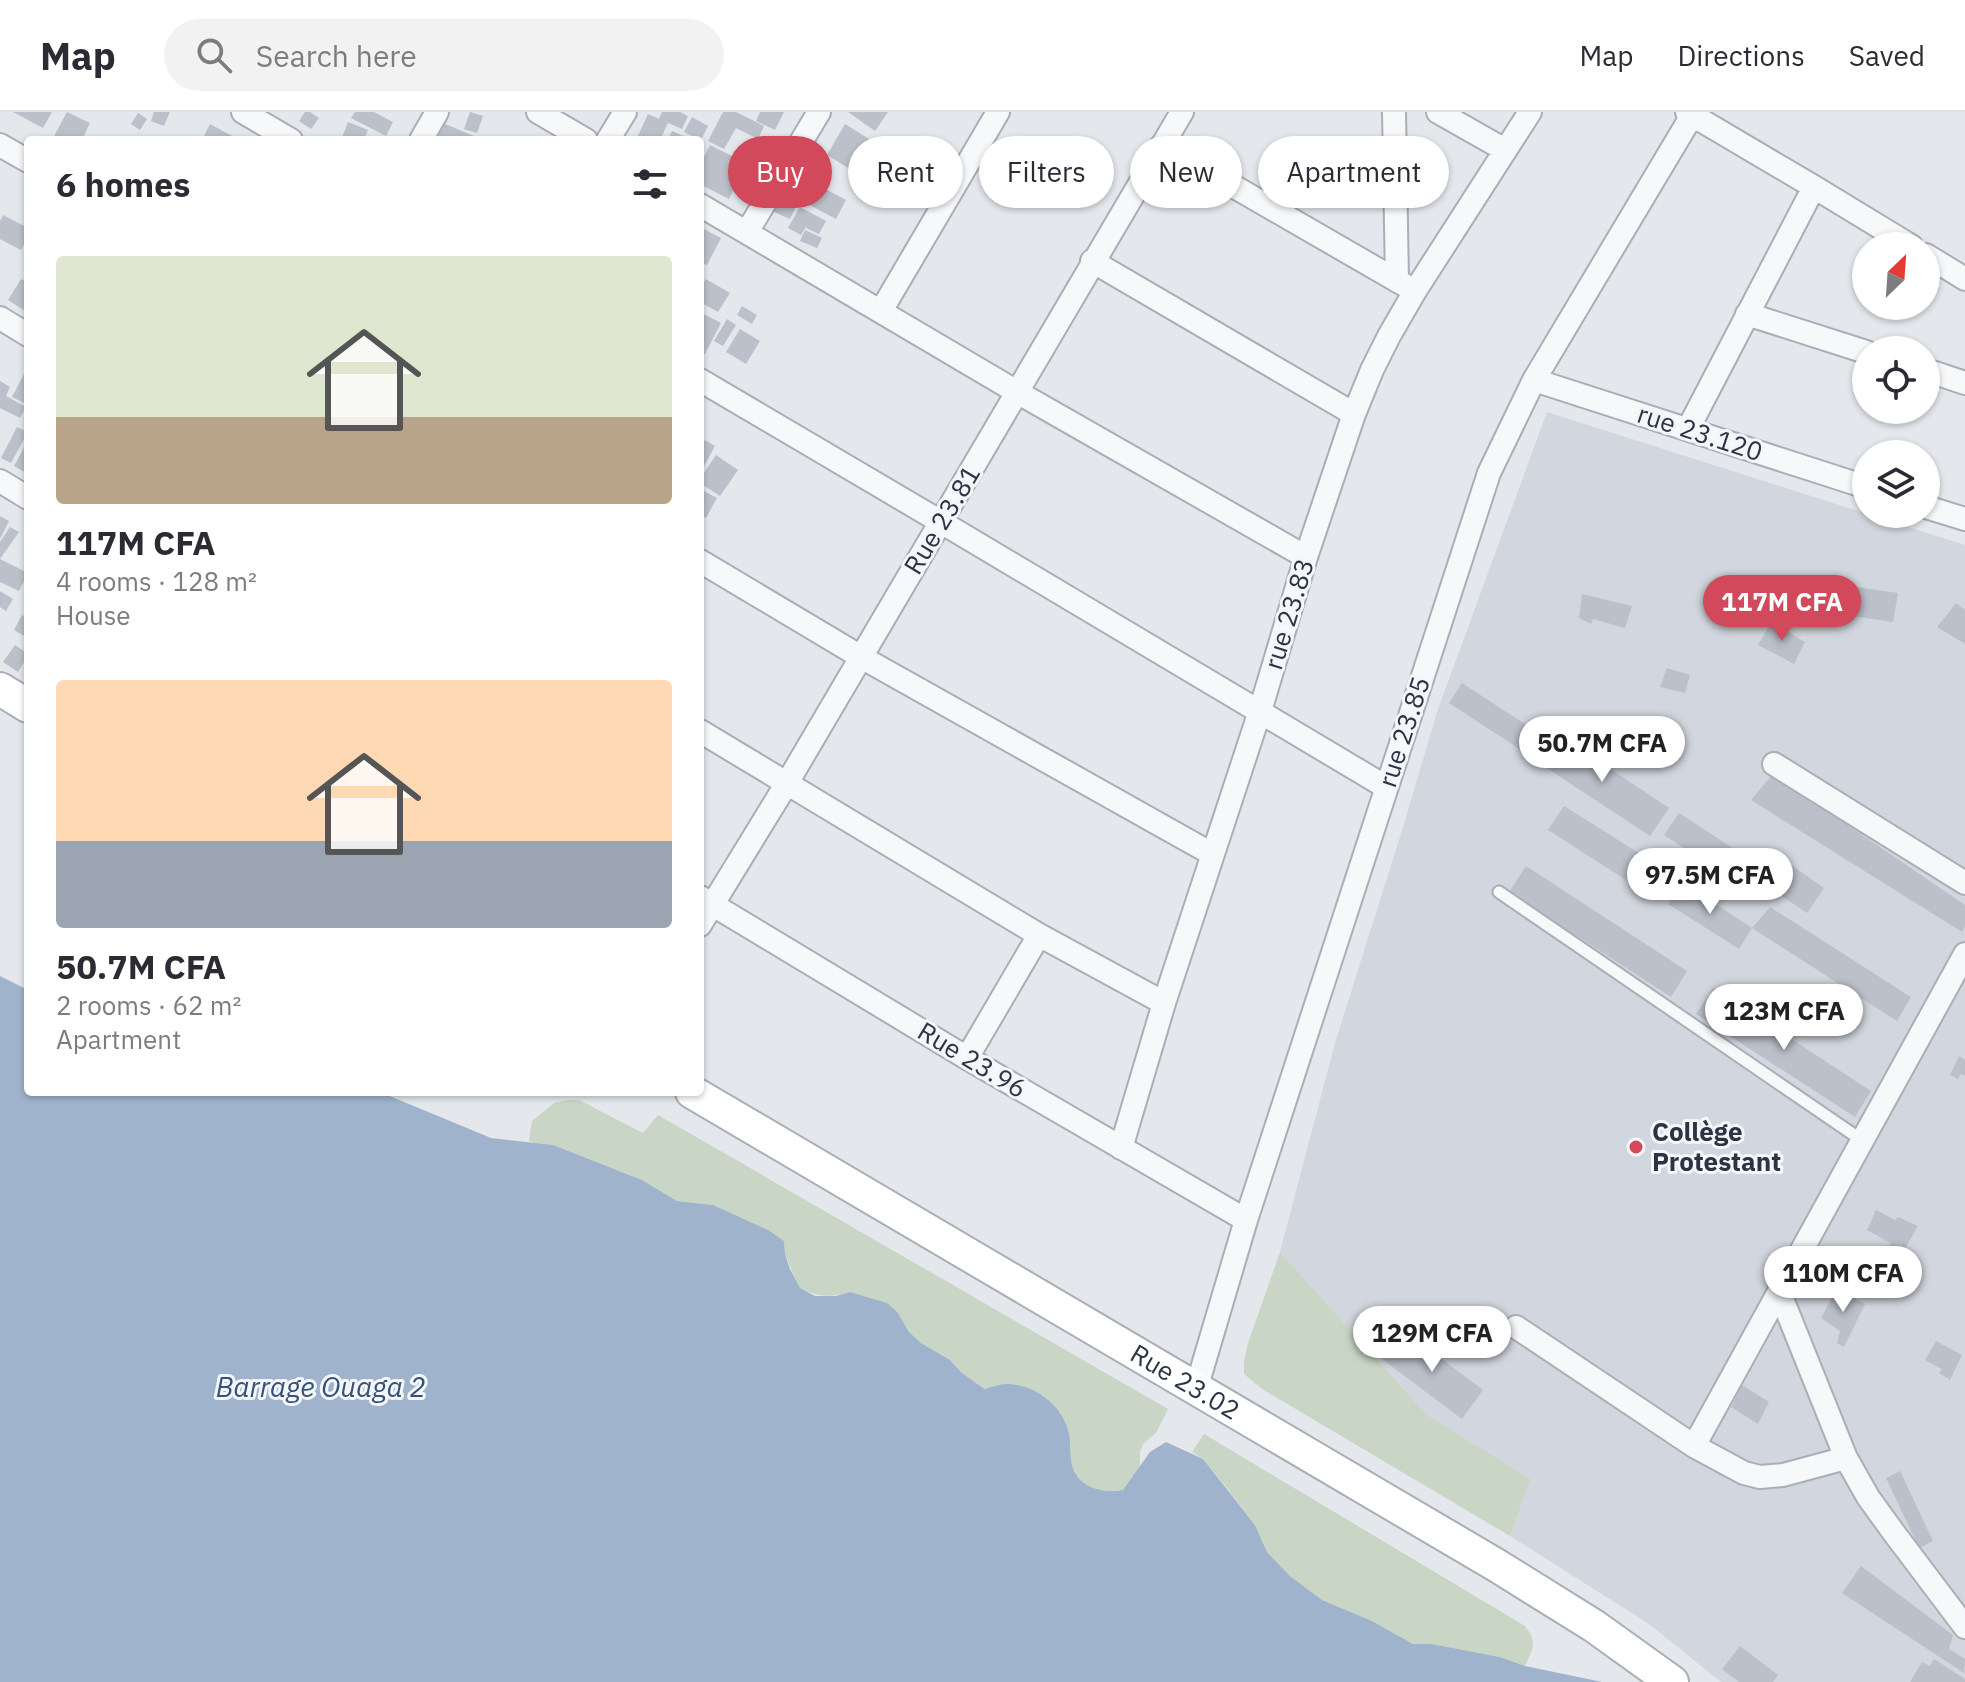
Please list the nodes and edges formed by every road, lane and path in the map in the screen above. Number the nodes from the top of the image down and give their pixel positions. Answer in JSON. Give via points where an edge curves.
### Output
{"nodes":[{"id":1,"x":243,"y":112,"type":"edge"},
{"id":2,"x":437,"y":112,"type":"edge"},
{"id":3,"x":538,"y":112,"type":"edge"},
{"id":4,"x":625,"y":112,"type":"edge"},
{"id":5,"x":819,"y":112,"type":"edge"},
{"id":6,"x":998,"y":112,"type":"edge"},
{"id":7,"x":1182,"y":112,"type":"edge"},
{"id":8,"x":1394,"y":112,"type":"edge"},
{"id":9,"x":1438,"y":112,"type":"edge"},
{"id":10,"x":1530,"y":112,"type":"edge"},
{"id":11,"x":1691,"y":113,"type":"edge"},
{"id":12,"x":284,"y":136,"type":"edge"},
{"id":13,"x":423,"y":136,"type":"edge"},
{"id":14,"x":579,"y":136,"type":"edge"},
{"id":15,"x":610,"y":136,"type":"edge"},
{"id":16,"x":1167,"y":136,"type":"edge"},
{"id":17,"x":0,"y":145,"type":"edge"},
{"id":18,"x":1505,"y":150,"type":"junction"},
{"id":19,"x":24,"y":159,"type":"edge"},
{"id":20,"x":1814,"y":187,"type":"junction"},
{"id":21,"x":1242,"y":191,"type":"edge"},
{"id":22,"x":1130,"y":198,"type":"edge"},
{"id":23,"x":704,"y":207,"type":"edge"},
{"id":24,"x":747,"y":232,"type":"junction"},
{"id":25,"x":1888,"y":232,"type":"edge"},
{"id":26,"x":1092,"y":261,"type":"junction"},
{"id":27,"x":1940,"y":264,"type":"edge"},
{"id":28,"x":1965,"y":279,"type":"edge"},
{"id":29,"x":1406,"y":286,"type":"junction"},
{"id":30,"x":881,"y":311,"type":"junction"},
{"id":31,"x":1747,"y":314,"type":"junction"},
{"id":32,"x":0,"y":318,"type":"edge"},
{"id":33,"x":24,"y":333,"type":"edge"},
{"id":34,"x":1852,"y":348,"type":"edge"},
{"id":35,"x":1940,"y":375,"type":"edge"},
{"id":36,"x":1534,"y":380,"type":"junction"},
{"id":37,"x":704,"y":382,"type":"edge"},
{"id":38,"x":1965,"y":383,"type":"edge"},
{"id":39,"x":1017,"y":392,"type":"junction"},
{"id":40,"x":1354,"y":414,"type":"junction"},
{"id":41,"x":1688,"y":429,"type":"junction"},
{"id":42,"x":0,"y":481,"type":"edge"},
{"id":43,"x":1852,"y":482,"type":"edge"},
{"id":44,"x":24,"y":496,"type":"edge"},
{"id":45,"x":1940,"y":511,"type":"edge"},
{"id":46,"x":1965,"y":519,"type":"edge"},
{"id":47,"x":941,"y":522,"type":"junction"},
{"id":48,"x":1306,"y":557,"type":"junction"},
{"id":49,"x":704,"y":563,"type":"edge"},
{"id":50,"x":861,"y":657,"type":"junction"},
{"id":51,"x":0,"y":689,"type":"edge"},
{"id":52,"x":24,"y":704,"type":"edge"},
{"id":53,"x":1260,"y":711,"type":"junction"},
{"id":54,"x":704,"y":733,"type":"edge"},
{"id":55,"x":1774,"y":764,"type":"dead end"},
{"id":56,"x":787,"y":783,"type":"junction"},
{"id":57,"x":1386,"y":787,"type":"junction"},
{"id":58,"x":1212,"y":854,"type":"junction"},
{"id":59,"x":1965,"y":883,"type":"edge"},
{"id":60,"x":1499,"y":892,"type":"dead end"},
{"id":61,"x":706,"y":900,"type":"edge"},
{"id":62,"x":1039,"y":935,"type":"junction"},
{"id":63,"x":1965,"y":954,"type":"edge"},
{"id":64,"x":1164,"y":1003,"type":"junction"},
{"id":65,"x":967,"y":1058,"type":"junction"},
{"id":66,"x":699,"y":1096,"type":"edge"},
{"id":67,"x":1863,"y":1141,"type":"junction"},
{"id":68,"x":1121,"y":1148,"type":"junction"},
{"id":69,"x":1246,"y":1220,"type":"junction"},
{"id":70,"x":1779,"y":1291,"type":"junction"},
{"id":71,"x":1516,"y":1327,"type":"dead end"},
{"id":72,"x":1196,"y":1389,"type":"junction"},
{"id":73,"x":1694,"y":1446,"type":"junction"},
{"id":74,"x":1846,"y":1458,"type":"junction"},
{"id":75,"x":1965,"y":1627,"type":"edge"},
{"id":76,"x":1672,"y":1682,"type":"edge"}],
"edges":[{"from":1,"to":12,"type":"street"},
{"from":2,"to":13,"type":"street"},
{"from":3,"to":14,"type":"street"},
{"from":4,"to":15,"type":"street"},
{"from":5,"to":24,"type":"street"},
{"from":6,"to":30,"type":"street"},
{"from":7,"to":16,"type":"street","name":"Rue 23.81"},
{"from":8,"to":29,"type":"street"},
{"from":9,"to":18,"type":"street"},
{"from":10,"to":18,"type":"street","name":"rue 23.83"},
{"from":11,"to":20,"type":"street"},
{"from":11,"to":36,"type":"street","name":"rue 23.85"},
{"from":17,"to":19,"type":"street"},
{"from":18,"to":29,"type":"street","name":"rue 23.83"},
{"from":20,"to":25,"type":"street"},
{"from":20,"to":31,"type":"street"},
{"from":21,"to":29,"type":"street"},
{"from":22,"to":26,"type":"street","name":"Rue 23.81"},
{"from":23,"to":24,"type":"street"},
{"from":24,"to":30,"type":"street"},
{"from":26,"to":39,"type":"street","name":"Rue 23.81"},
{"from":26,"to":40,"type":"street"},
{"from":27,"to":28,"type":"street"},
{"from":29,"to":40,"type":"street","name":"rue 23.83"},
{"from":30,"to":39,"type":"street"},
{"from":31,"to":34,"type":"street"},
{"from":31,"to":41,"type":"street"},
{"from":32,"to":33,"type":"street"},
{"from":35,"to":38,"type":"street"},
{"from":36,"to":41,"type":"street","name":"rue 23.120"},
{"from":36,"to":57,"type":"street","name":"rue 23.85","via":[[1489,473]]},
{"from":37,"to":47,"type":"street"},
{"from":39,"to":47,"type":"street","name":"Rue 23.81"},
{"from":39,"to":48,"type":"street"},
{"from":40,"to":48,"type":"street","name":"rue 23.83"},
{"from":41,"to":43,"type":"street","name":"rue 23.120"},
{"from":42,"to":44,"type":"street"},
{"from":45,"to":46,"type":"street"},
{"from":47,"to":50,"type":"street","name":"Rue 23.81"},
{"from":47,"to":53,"type":"street"},
{"from":48,"to":53,"type":"street","name":"rue 23.83"},
{"from":49,"to":50,"type":"street"},
{"from":50,"to":56,"type":"street","name":"Rue 23.81"},
{"from":50,"to":58,"type":"street"},
{"from":51,"to":52,"type":"street"},
{"from":53,"to":57,"type":"street"},
{"from":53,"to":58,"type":"street","name":"rue 23.83"},
{"from":54,"to":56,"type":"street"},
{"from":55,"to":59,"type":"street"},
{"from":56,"to":61,"type":"street","name":"Rue 23.81"},
{"from":56,"to":62,"type":"street"},
{"from":57,"to":69,"type":"street","name":"rue 23.85"},
{"from":58,"to":64,"type":"street","name":"rue 23.83"},
{"from":60,"to":67,"type":"lane"},
{"from":61,"to":65,"type":"street","name":"Rue 23.96"},
{"from":62,"to":64,"type":"street"},
{"from":62,"to":65,"type":"street"},
{"from":63,"to":67,"type":"street"},
{"from":64,"to":68,"type":"street","name":"rue 23.83"},
{"from":65,"to":68,"type":"street","name":"Rue 23.96"},
{"from":66,"to":72,"type":"street","name":"Rue 23.02"},
{"from":67,"to":70,"type":"street"},
{"from":68,"to":69,"type":"street","name":"Rue 23.96"},
{"from":69,"to":72,"type":"street","name":"rue 23.85"},
{"from":70,"to":73,"type":"street"},
{"from":70,"to":74,"type":"street"},
{"from":71,"to":73,"type":"street"},
{"from":72,"to":76,"type":"street","name":"Rue 23.02","via":[[1496,1565]]},
{"from":73,"to":74,"type":"street","via":[[1760,1477]]},
{"from":74,"to":75,"type":"street","via":[[1868,1497]]}]}
